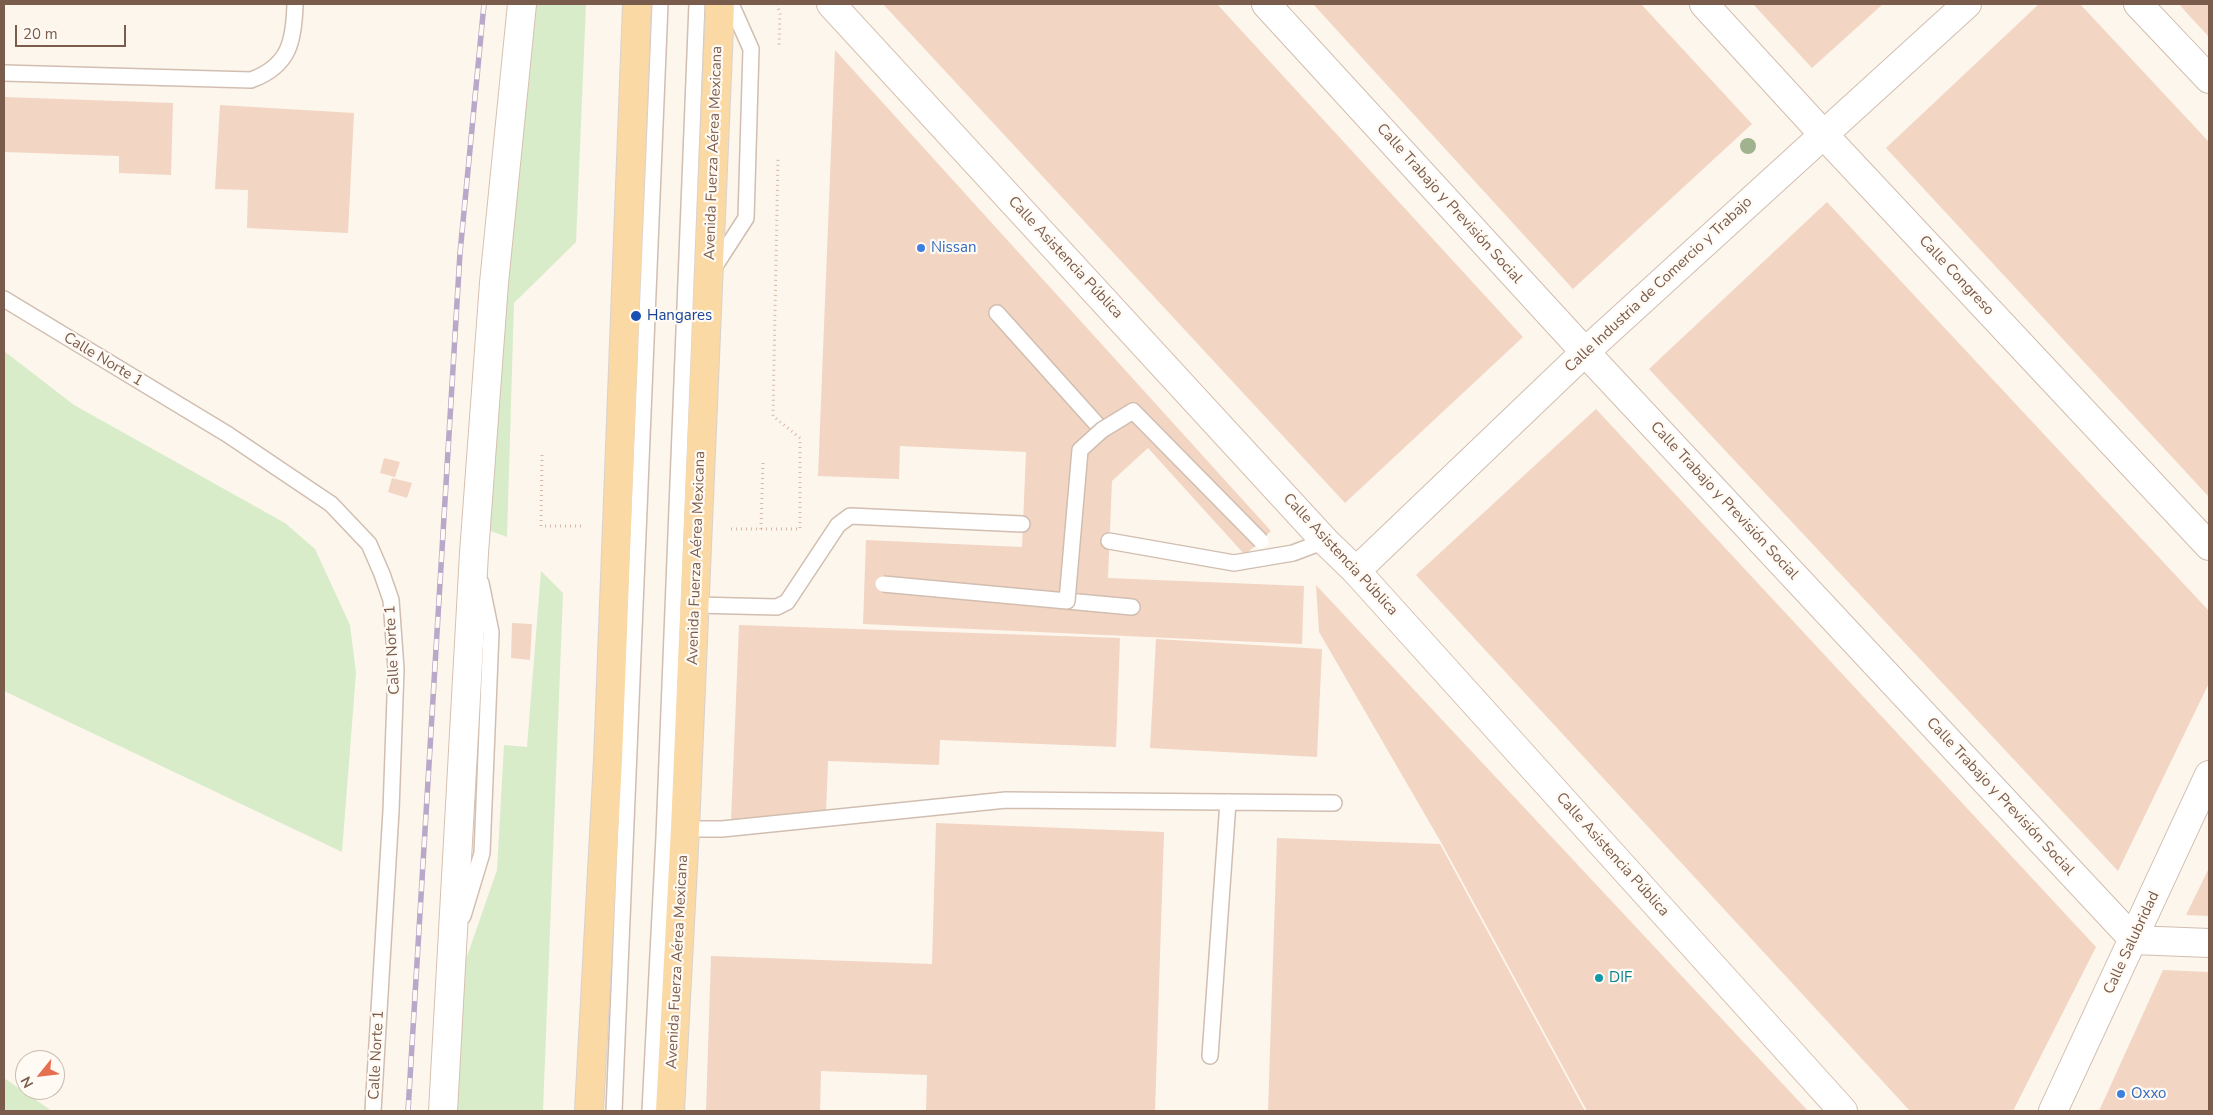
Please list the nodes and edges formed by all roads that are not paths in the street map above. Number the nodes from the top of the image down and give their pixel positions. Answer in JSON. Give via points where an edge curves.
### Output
{"nodes":[{"id":1,"x":295,"y":4,"type":"edge"},
{"id":2,"x":522,"y":4,"type":"edge"},
{"id":3,"x":637,"y":4,"type":"edge"},
{"id":4,"x":660,"y":4,"type":"edge"},
{"id":5,"x":697,"y":4,"type":"edge"},
{"id":6,"x":720,"y":4,"type":"edge"},
{"id":7,"x":731,"y":4,"type":"edge"},
{"id":8,"x":832,"y":4,"type":"edge"},
{"id":9,"x":1266,"y":4,"type":"edge"},
{"id":10,"x":1704,"y":4,"type":"edge"},
{"id":11,"x":1967,"y":4,"type":"edge"},
{"id":12,"x":2138,"y":4,"type":"edge"},
{"id":13,"x":4,"y":73,"type":"edge"},
{"id":14,"x":2209,"y":80,"type":"edge"},
{"id":15,"x":1824,"y":135,"type":"junction"},
{"id":16,"x":708,"y":277,"type":"junction"},
{"id":17,"x":4,"y":299,"type":"edge"},
{"id":18,"x":997,"y":312,"type":"dead end"},
{"id":19,"x":1585,"y":352,"type":"junction"},
{"id":20,"x":1102,"y":430,"type":"junction"},
{"id":21,"x":1022,"y":524,"type":"dead end"},
{"id":22,"x":1109,"y":541,"type":"dead end"},
{"id":23,"x":1325,"y":541,"type":"junction"},
{"id":24,"x":2209,"y":546,"type":"edge"},
{"id":25,"x":1276,"y":556,"type":"junction"},
{"id":26,"x":1356,"y":571,"type":"junction"},
{"id":27,"x":883,"y":584,"type":"dead end"},
{"id":28,"x":1067,"y":601,"type":"junction"},
{"id":29,"x":695,"y":605,"type":"junction"},
{"id":30,"x":1132,"y":607,"type":"dead end"},
{"id":31,"x":2209,"y":775,"type":"edge"},
{"id":32,"x":1228,"y":802,"type":"junction"},
{"id":33,"x":1334,"y":803,"type":"dead end"},
{"id":34,"x":685,"y":829,"type":"junction"},
{"id":35,"x":2134,"y":940,"type":"junction"},
{"id":36,"x":2209,"y":943,"type":"edge"},
{"id":37,"x":1210,"y":1056,"type":"dead end"},
{"id":38,"x":374,"y":1111,"type":"edge"},
{"id":39,"x":443,"y":1111,"type":"edge"},
{"id":40,"x":589,"y":1111,"type":"edge"},
{"id":41,"x":614,"y":1111,"type":"edge"},
{"id":42,"x":650,"y":1111,"type":"edge"},
{"id":43,"x":670,"y":1111,"type":"edge"},
{"id":44,"x":1843,"y":1111,"type":"edge"},
{"id":45,"x":2053,"y":1111,"type":"edge"}],
"edges":[{"from":1,"to":13,"type":"lane","via":[[291,45],[271,69],[251,80]]},
{"from":2,"to":39,"type":"street","via":[[494,283],[474,553]]},
{"from":3,"to":40,"type":"main road","via":[[608,760]]},
{"from":4,"to":41,"type":"lane"},
{"from":5,"to":42,"type":"lane"},
{"from":6,"to":16,"type":"main road","name":"Avenida Fuerza Aérea Mexicana"},
{"from":7,"to":16,"type":"lane","via":[[751,49],[746,218]]},
{"from":8,"to":23,"type":"street","name":"Calle Asistencia Pública"},
{"from":9,"to":19,"type":"street","name":"Calle Trabajo y Previsión Social"},
{"from":10,"to":15,"type":"street","name":"Calle Congreso"},
{"from":11,"to":15,"type":"street","name":"Calle Industria de Comercio y Trabajo"},
{"from":12,"to":14,"type":"street"},
{"from":15,"to":19,"type":"street","name":"Calle Industria de Comercio y Trabajo"},
{"from":15,"to":24,"type":"street","name":"Calle Congreso"},
{"from":16,"to":29,"type":"main road","name":"Avenida Fuerza Aérea Mexicana"},
{"from":17,"to":38,"type":"lane","name":"Calle Norte 1","via":[[227,434],[331,504],[368,544],[382,574],[391,600],[396,669]]},
{"from":18,"to":20,"type":"lane"},
{"from":19,"to":26,"type":"street","name":"Calle Industria de Comercio y Trabajo"},
{"from":19,"to":35,"type":"street","name":"Calle Trabajo y Previsión Social"},
{"from":20,"to":25,"type":"lane","bridge":true,"via":[[1133,411]]},
{"from":20,"to":28,"type":"lane","bridge":true,"via":[[1080,450]]},
{"from":21,"to":29,"type":"lane","via":[[850,516],[838,525],[787,602],[777,607]]},
{"from":22,"to":25,"type":"lane","via":[[1234,563]]},
{"from":23,"to":25,"type":"lane"},
{"from":23,"to":26,"type":"street","name":"Calle Asistencia Pública"},
{"from":26,"to":44,"type":"street","name":"Calle Asistencia Pública"},
{"from":27,"to":28,"type":"lane","bridge":true},
{"from":28,"to":30,"type":"lane"},
{"from":29,"to":34,"type":"main road","name":"Avenida Fuerza Aérea Mexicana"},
{"from":31,"to":35,"type":"street","name":"Calle Salubridad"},
{"from":32,"to":33,"type":"lane"},
{"from":32,"to":34,"type":"lane","via":[[1006,800],[722,830]]},
{"from":32,"to":37,"type":"lane"},
{"from":34,"to":43,"type":"main road","name":"Avenida Fuerza Aérea Mexicana"},
{"from":35,"to":36,"type":"street"},
{"from":35,"to":45,"type":"street","name":"Calle Salubridad"}]}
